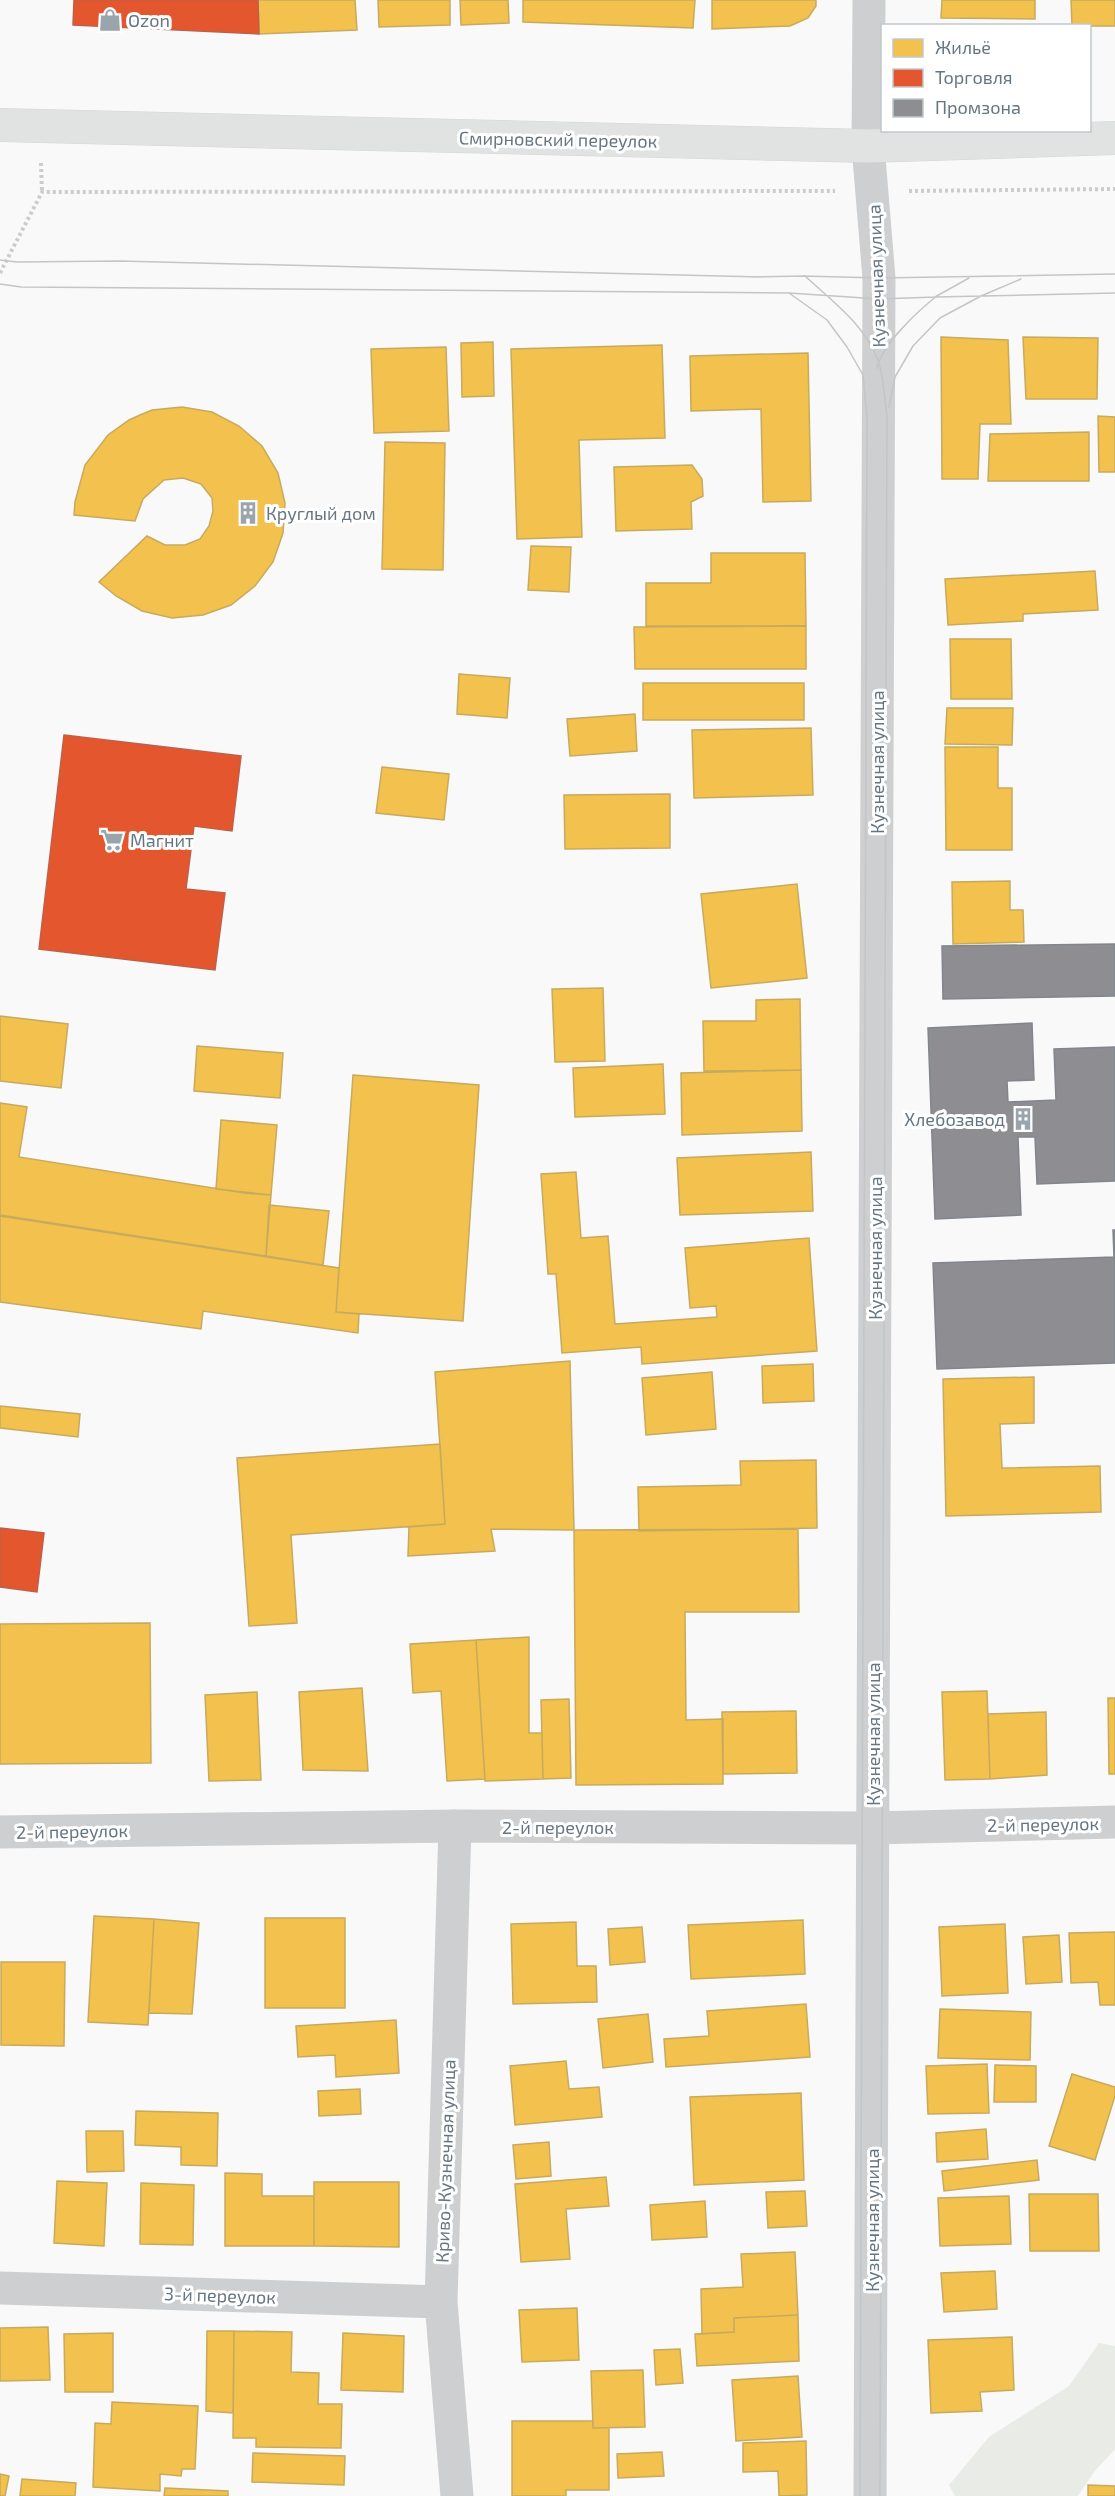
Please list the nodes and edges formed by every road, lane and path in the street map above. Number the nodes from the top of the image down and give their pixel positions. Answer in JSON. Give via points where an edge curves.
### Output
{"nodes":[{"id":1,"x":869,"y":0,"type":"edge"},
{"id":2,"x":0,"y":125,"type":"edge"},
{"id":3,"x":1115,"y":138,"type":"edge"},
{"id":4,"x":868,"y":146,"type":"junction"},
{"id":5,"x":1115,"y":189,"type":"edge"},
{"id":6,"x":873,"y":191,"type":"junction"},
{"id":7,"x":0,"y":273,"type":"edge"},
{"id":8,"x":1115,"y":1822,"type":"edge"},
{"id":9,"x":455,"y":1826,"type":"junction"},
{"id":10,"x":873,"y":1828,"type":"junction"},
{"id":11,"x":0,"y":1832,"type":"edge"},
{"id":12,"x":0,"y":2288,"type":"edge"},
{"id":13,"x":441,"y":2302,"type":"junction"},
{"id":14,"x":457,"y":2496,"type":"edge"},
{"id":15,"x":870,"y":2496,"type":"edge"}],
"edges":[{"from":1,"to":4,"type":"street","name":"Кузнечная улица"},
{"from":2,"to":4,"type":"main road","name":"Смирновский переулок"},
{"from":3,"to":4,"type":"main road","name":"Смирновский переулок"},
{"from":4,"to":6,"type":"street","name":"Кузнечная улица"},
{"from":5,"to":6,"type":"path"},
{"from":6,"to":7,"type":"path","via":[[42,192]]},
{"from":6,"to":10,"type":"street","name":"Кузнечная улица","via":[[879,278]]},
{"from":8,"to":10,"type":"street","name":"2-й переулок"},
{"from":9,"to":10,"type":"street","name":"2-й переулок"},
{"from":9,"to":11,"type":"street","name":"2-й переулок"},
{"from":9,"to":13,"type":"street","name":"Криво-Кузнечная улица"},
{"from":10,"to":15,"type":"street","name":"Кузнечная улица"},
{"from":12,"to":13,"type":"street","name":"3-й переулок"},
{"from":13,"to":14,"type":"street","name":"Криво-Кузнечная улица"}]}
